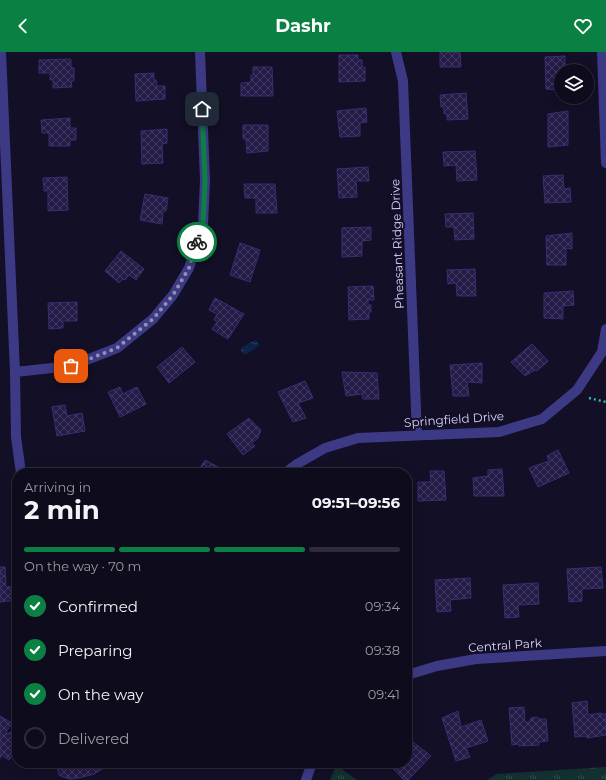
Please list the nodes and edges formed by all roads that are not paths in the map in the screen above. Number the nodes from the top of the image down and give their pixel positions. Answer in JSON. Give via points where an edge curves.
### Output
{"nodes":[{"id":1,"x":1,"y":52,"type":"edge"},
{"id":2,"x":200,"y":52,"type":"edge"},
{"id":3,"x":396,"y":52,"type":"edge"},
{"id":4,"x":602,"y":52,"type":"edge"},
{"id":5,"x":606,"y":163,"type":"edge"},
{"id":6,"x":606,"y":329,"type":"edge"},
{"id":7,"x":14,"y":372,"type":"junction"},
{"id":8,"x":417,"y":435,"type":"junction"},
{"id":9,"x":20,"y":468,"type":"edge"},
{"id":10,"x":292,"y":468,"type":"edge"},
{"id":11,"x":606,"y":651,"type":"edge"},
{"id":12,"x":412,"y":674,"type":"edge"},
{"id":13,"x":310,"y":768,"type":"edge"},
{"id":14,"x":306,"y":780,"type":"edge"}],
"edges":[{"from":1,"to":7,"type":"street"},
{"from":2,"to":7,"type":"street","via":[[205,180],[203,225],[189,268],[173,295],[153,319],[117,348],[71,366]]},
{"from":3,"to":8,"type":"street","name":"Pheasant Ridge Drive","via":[[403,81]]},
{"from":4,"to":5,"type":"street"},
{"from":6,"to":8,"type":"street","name":"Springfield Drive","via":[[602,352],[577,390],[542,419],[499,432]]},
{"from":7,"to":9,"type":"street","via":[[16,437]]},
{"from":8,"to":10,"type":"street","name":"Springfield Drive","via":[[358,438],[324,448]]},
{"from":11,"to":12,"type":"street","name":"Central Park","via":[[476,659]]},
{"from":13,"to":14,"type":"street"}]}
